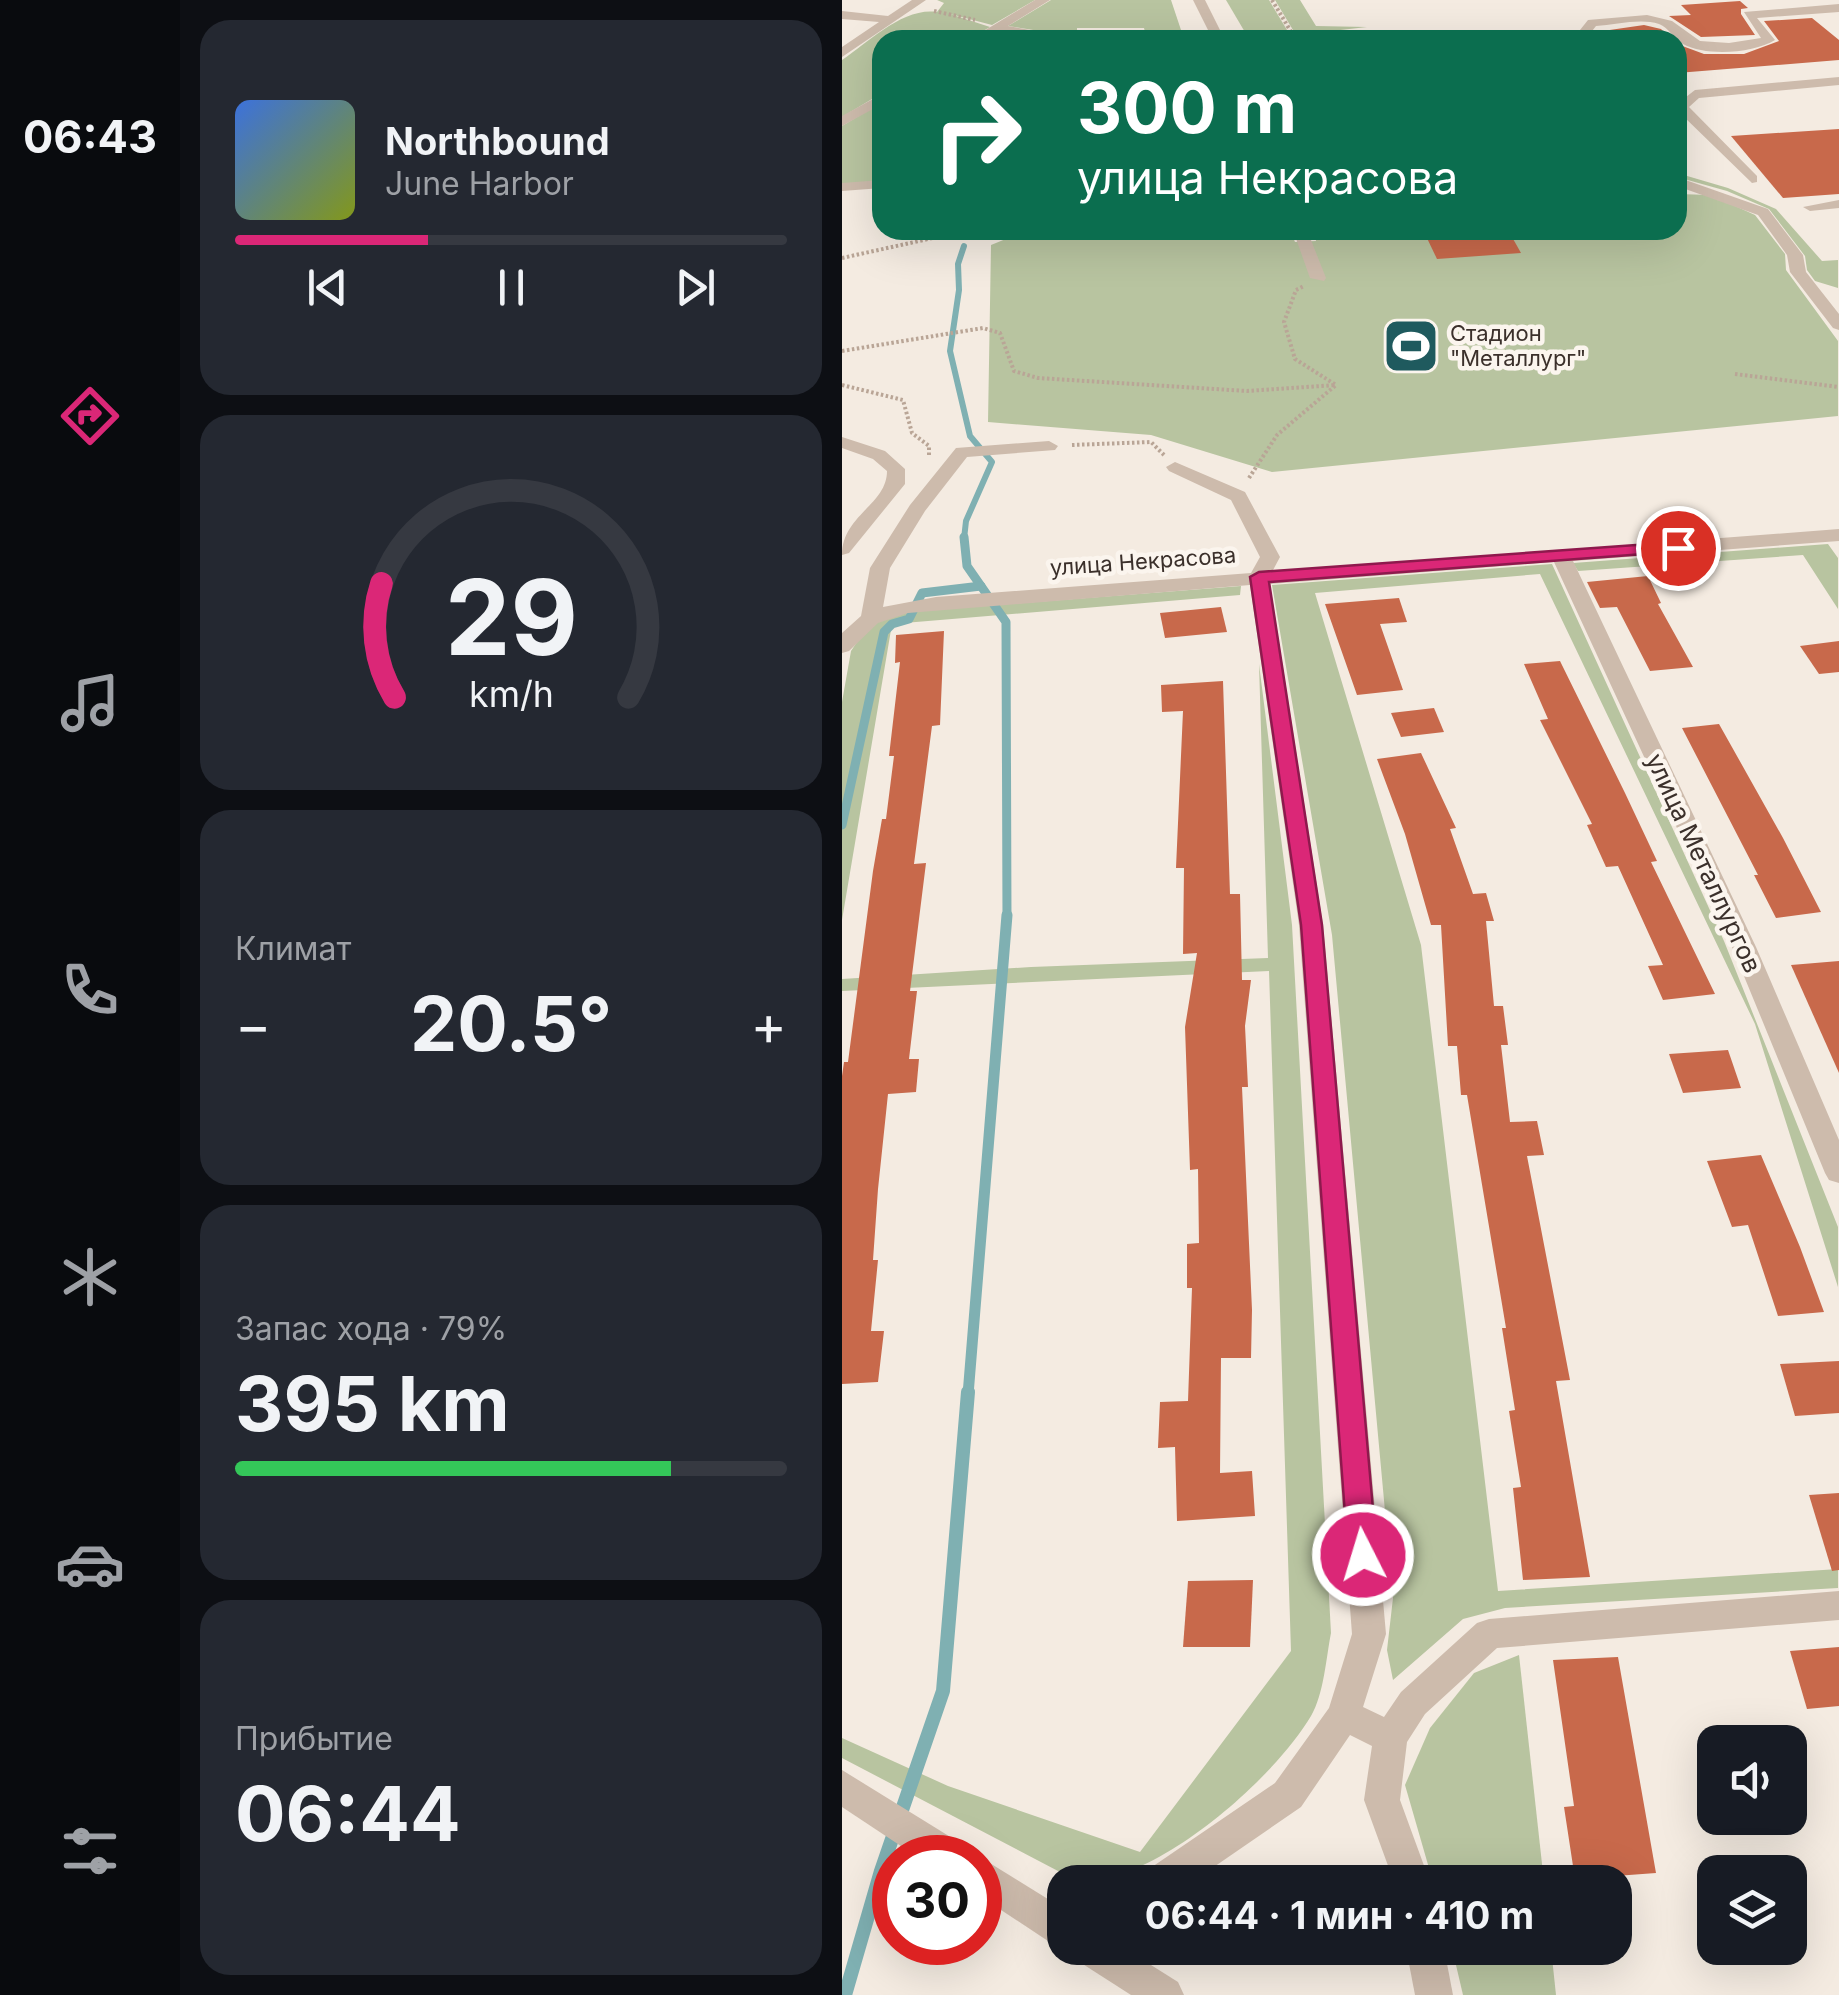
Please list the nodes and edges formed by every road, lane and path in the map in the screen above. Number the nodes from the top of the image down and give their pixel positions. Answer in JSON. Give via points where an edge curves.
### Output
{"nodes":[{"id":1,"x":1044,"y":0,"type":"edge"},
{"id":2,"x":1199,"y":0,"type":"edge"},
{"id":3,"x":1272,"y":0,"type":"edge"},
{"id":4,"x":1830,"y":0,"type":"edge"},
{"id":5,"x":924,"y":5,"type":"edge"},
{"id":6,"x":1838,"y":8,"type":"edge"},
{"id":7,"x":842,"y":15,"type":"edge"},
{"id":8,"x":892,"y":20,"type":"junction"},
{"id":9,"x":995,"y":28,"type":"junction"},
{"id":10,"x":877,"y":30,"type":"edge"},
{"id":11,"x":992,"y":30,"type":"edge"},
{"id":12,"x":1009,"y":30,"type":"edge"},
{"id":13,"x":1214,"y":30,"type":"edge"},
{"id":14,"x":1290,"y":30,"type":"edge"},
{"id":15,"x":1587,"y":30,"type":"edge"},
{"id":16,"x":1674,"y":30,"type":"edge"},
{"id":17,"x":872,"y":34,"type":"edge"},
{"id":18,"x":1687,"y":41,"type":"edge"},
{"id":19,"x":842,"y":54,"type":"edge"},
{"id":20,"x":1838,"y":82,"type":"edge"},
{"id":21,"x":1687,"y":102,"type":"edge"},
{"id":22,"x":872,"y":104,"type":"edge"},
{"id":23,"x":1687,"y":117,"type":"edge"},
{"id":24,"x":842,"y":122,"type":"edge"},
{"id":25,"x":1752,"y":179,"type":"dead end"},
{"id":26,"x":1687,"y":184,"type":"edge"},
{"id":27,"x":872,"y":185,"type":"edge"},
{"id":28,"x":842,"y":187,"type":"edge"},
{"id":29,"x":1687,"y":192,"type":"edge"},
{"id":30,"x":1717,"y":193,"type":"junction"},
{"id":31,"x":1838,"y":204,"type":"edge"},
{"id":32,"x":1810,"y":207,"type":"dead end"},
{"id":33,"x":924,"y":240,"type":"edge"},
{"id":34,"x":1304,"y":240,"type":"edge"},
{"id":35,"x":842,"y":258,"type":"edge"},
{"id":36,"x":1318,"y":278,"type":"joint"},
{"id":37,"x":1838,"y":294,"type":"edge"},
{"id":38,"x":1816,"y":296,"type":"junction"},
{"id":39,"x":1838,"y":325,"type":"edge"},
{"id":40,"x":842,"y":351,"type":"edge"},
{"id":41,"x":1735,"y":374,"type":"dead end"},
{"id":42,"x":1336,"y":385,"type":"junction"},
{"id":43,"x":1838,"y":387,"type":"edge"},
{"id":44,"x":842,"y":442,"type":"edge"},
{"id":45,"x":1049,"y":446,"type":"joint"},
{"id":46,"x":1175,"y":467,"type":"joint"},
{"id":47,"x":1238,"y":496,"type":"junction"},
{"id":48,"x":1837,"y":539,"type":"edge"},
{"id":49,"x":842,"y":549,"type":"edge"},
{"id":50,"x":1561,"y":556,"type":"junction"},
{"id":51,"x":1259,"y":577,"type":"junction"},
{"id":52,"x":871,"y":616,"type":"junction"},
{"id":53,"x":842,"y":648,"type":"edge"},
{"id":54,"x":1838,"y":1173,"type":"edge"},
{"id":55,"x":1838,"y":1606,"type":"edge"},
{"id":56,"x":1344,"y":1715,"type":"junction"},
{"id":57,"x":1390,"y":1738,"type":"junction"},
{"id":58,"x":842,"y":1787,"type":"edge"},
{"id":59,"x":916,"y":1835,"type":"edge"},
{"id":60,"x":1187,"y":1865,"type":"edge"},
{"id":61,"x":1406,"y":1865,"type":"edge"},
{"id":62,"x":1002,"y":1890,"type":"edge"},
{"id":63,"x":1047,"y":1919,"type":"edge"},
{"id":64,"x":1118,"y":1965,"type":"edge"},
{"id":65,"x":1428,"y":1965,"type":"edge"},
{"id":66,"x":1165,"y":1995,"type":"edge"},
{"id":67,"x":1434,"y":1995,"type":"edge"}],
"edges":[{"from":1,"to":9,"type":"street"},
{"from":2,"to":13,"type":"street"},
{"from":3,"to":14,"type":"path"},
{"from":4,"to":6,"type":"street"},
{"from":5,"to":8,"type":"street"},
{"from":5,"to":9,"type":"path"},
{"from":6,"to":18,"type":"street","via":[[1748,16],[1769,40],[1758,43]]},
{"from":7,"to":8,"type":"street"},
{"from":8,"to":10,"type":"street"},
{"from":9,"to":11,"type":"street"},
{"from":9,"to":12,"type":"street"},
{"from":15,"to":16,"type":"street","via":[[1592,24],[1640,21],[1665,22]]},
{"from":17,"to":19,"type":"street"},
{"from":20,"to":21,"type":"street","via":[[1695,94]]},
{"from":22,"to":24,"type":"street"},
{"from":23,"to":25,"type":"street"},
{"from":26,"to":30,"type":"street"},
{"from":27,"to":28,"type":"street"},
{"from":29,"to":30,"type":"street"},
{"from":30,"to":38,"type":"street","via":[[1763,212]]},
{"from":31,"to":32,"type":"street"},
{"from":33,"to":35,"type":"path"},
{"from":34,"to":36,"type":"street"},
{"from":36,"to":42,"type":"path","via":[[1296,290],[1284,322],[1296,359]]},
{"from":37,"to":38,"type":"street"},
{"from":38,"to":39,"type":"street"},
{"from":40,"to":42,"type":"path","via":[[983,328],[1000,334],[1014,370],[1038,378],[1247,390]]},
{"from":41,"to":43,"type":"path"},
{"from":42,"to":47,"type":"path","via":[[1277,435]]},
{"from":44,"to":49,"type":"street","via":[[880,455],[896,469],[896,484]]},
{"from":45,"to":46,"type":"path","via":[[1151,442]]},
{"from":45,"to":52,"type":"street","via":[[962,452],[880,568]]},
{"from":46,"to":47,"type":"street"},
{"from":47,"to":51,"type":"street","via":[[1270,557]]},
{"from":48,"to":50,"type":"street","name":"улица Некрасова"},
{"from":50,"to":51,"type":"street","name":"улица Некрасова"},
{"from":50,"to":54,"type":"street","name":"улица Металлургов","via":[[1744,947]]},
{"from":51,"to":52,"type":"street","name":"улица Некрасова","via":[[936,603]]},
{"from":51,"to":56,"type":"street","via":[[1312,925],[1369,1634]]},
{"from":52,"to":53,"type":"street"},
{"from":55,"to":57,"type":"street","via":[[1488,1634],[1413,1703]]},
{"from":56,"to":57,"type":"street"},
{"from":56,"to":60,"type":"street","via":[[1288,1795]]},
{"from":57,"to":61,"type":"street","via":[[1382,1800]]},
{"from":58,"to":59,"type":"street"},
{"from":62,"to":63,"type":"street"},
{"from":64,"to":66,"type":"street"},
{"from":65,"to":67,"type":"street"}]}
